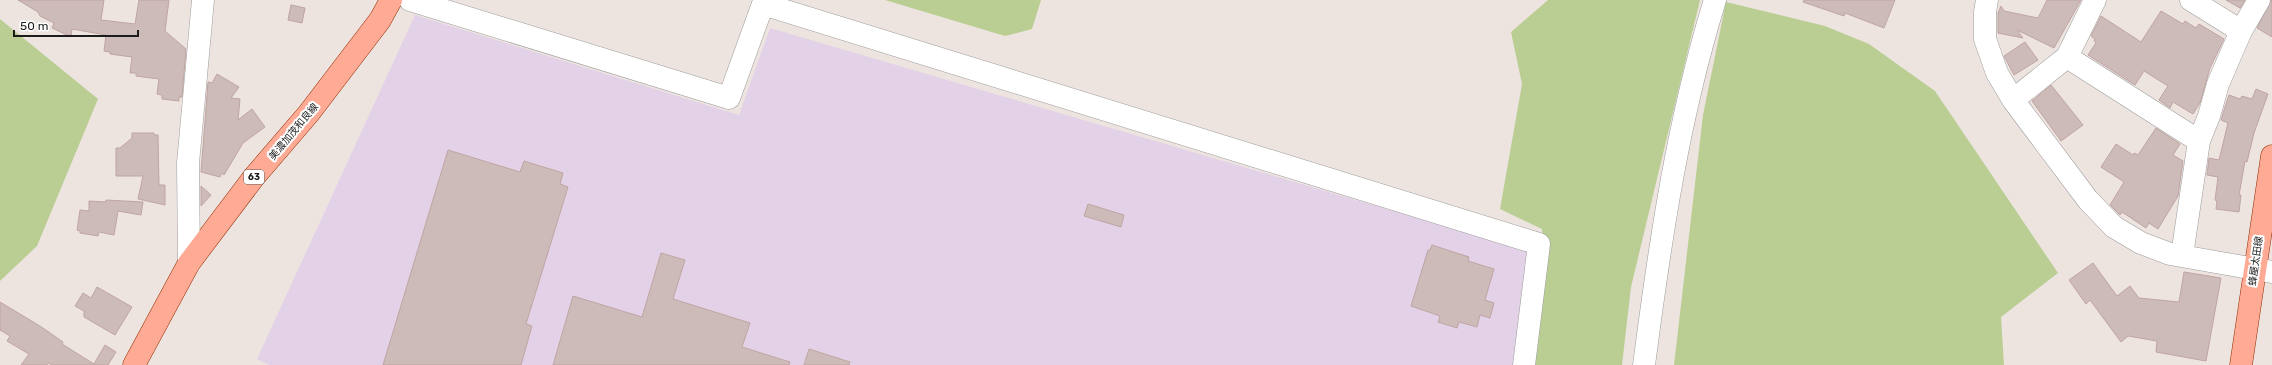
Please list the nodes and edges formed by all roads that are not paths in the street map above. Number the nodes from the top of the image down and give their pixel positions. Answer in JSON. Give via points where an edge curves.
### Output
{"nodes":[{"id":1,"x":203,"y":0,"type":"edge"},
{"id":2,"x":391,"y":0,"type":"edge"},
{"id":3,"x":410,"y":0,"type":"edge"},
{"id":4,"x":1715,"y":0,"type":"edge"},
{"id":5,"x":1987,"y":0,"type":"edge"},
{"id":6,"x":2095,"y":0,"type":"edge"},
{"id":7,"x":2191,"y":0,"type":"edge"},
{"id":8,"x":2259,"y":0,"type":"edge"},
{"id":9,"x":2241,"y":31,"type":"junction"},
{"id":10,"x":2067,"y":57,"type":"junction"},
{"id":11,"x":2013,"y":100,"type":"junction"},
{"id":12,"x":2199,"y":141,"type":"junction"},
{"id":13,"x":2272,"y":156,"type":"edge"},
{"id":14,"x":2182,"y":255,"type":"junction"},
{"id":15,"x":189,"y":263,"type":"junction"},
{"id":16,"x":2263,"y":271,"type":"edge"},
{"id":17,"x":134,"y":365,"type":"edge"},
{"id":18,"x":1524,"y":365,"type":"edge"},
{"id":19,"x":1644,"y":365,"type":"edge"},
{"id":20,"x":2241,"y":365,"type":"edge"}],
"edges":[{"from":1,"to":15,"type":"street","via":[[188,163]]},
{"from":2,"to":15,"type":"main road","name":"美濃加茂和良線","number":"63","via":[[380,20],[309,113],[254,177]]},
{"from":3,"to":18,"type":"street","via":[[729,98],[763,4],[1539,244]]},
{"from":4,"to":19,"type":"street","via":[[1700,49],[1682,129],[1659,251]]},
{"from":5,"to":11,"type":"street","via":[[1985,39],[1997,73]]},
{"from":6,"to":10,"type":"street"},
{"from":7,"to":9,"type":"street"},
{"from":8,"to":9,"type":"street"},
{"from":9,"to":12,"type":"street","via":[[2218,84]]},
{"from":10,"to":11,"type":"street"},
{"from":10,"to":12,"type":"street"},
{"from":11,"to":14,"type":"street","via":[[2088,200],[2114,227],[2141,243],[2170,254]]},
{"from":12,"to":14,"type":"street"},
{"from":13,"to":16,"type":"main road","name":"蜂屋太田線"},
{"from":14,"to":16,"type":"street"},
{"from":15,"to":17,"type":"main road","name":"美濃加茂和良線","number":"63"},
{"from":16,"to":20,"type":"main road","name":"蜂屋太田線"}]}
